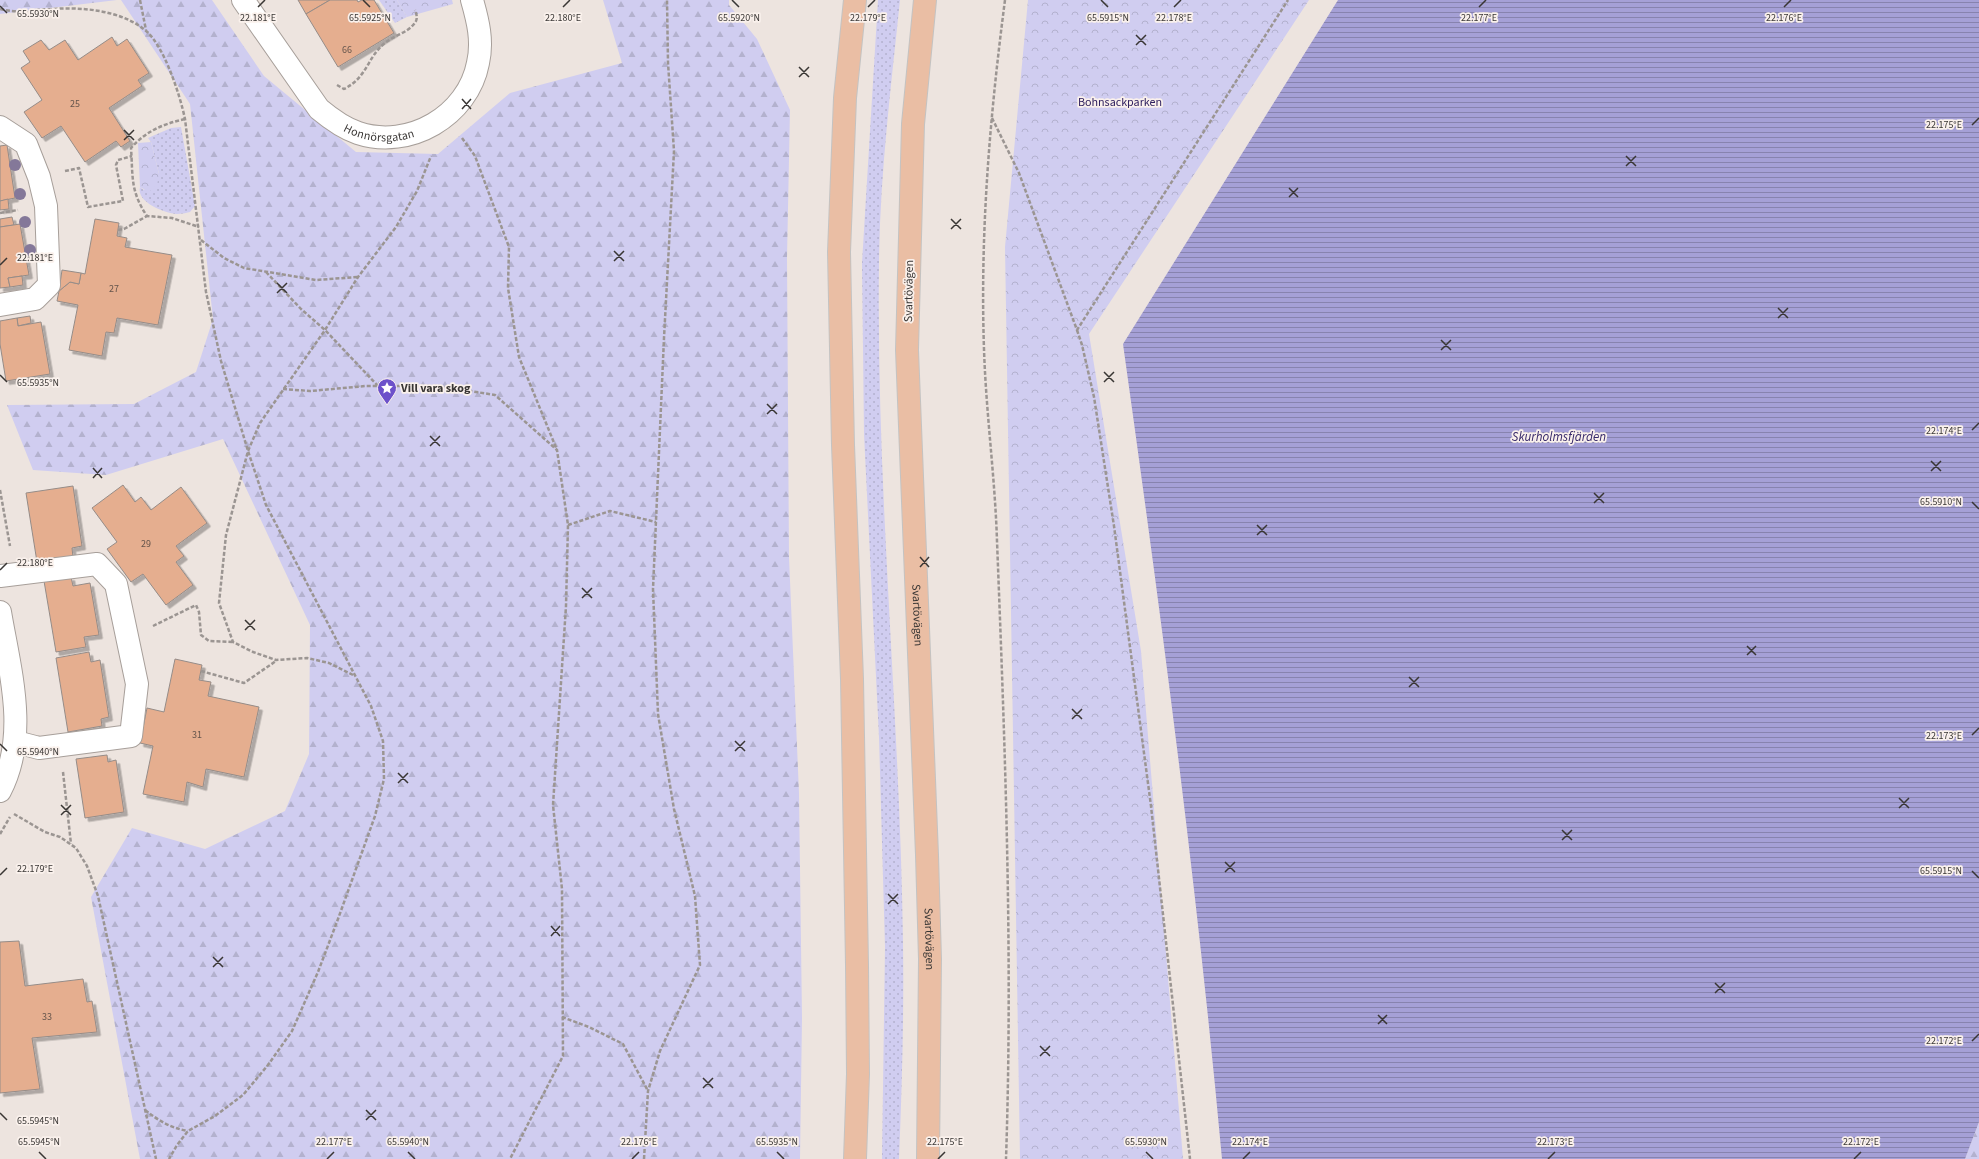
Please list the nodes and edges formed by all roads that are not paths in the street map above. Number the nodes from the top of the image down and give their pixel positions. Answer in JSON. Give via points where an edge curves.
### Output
{"nodes":[{"id":1,"x":243,"y":0,"type":"edge"},
{"id":2,"x":472,"y":0,"type":"edge"},
{"id":3,"x":855,"y":0,"type":"edge"},
{"id":4,"x":925,"y":0,"type":"edge"},
{"id":5,"x":0,"y":127,"type":"edge"},
{"id":6,"x":0,"y":305,"type":"edge"},
{"id":7,"x":0,"y":576,"type":"edge"},
{"id":8,"x":0,"y":612,"type":"edge"},
{"id":9,"x":16,"y":742,"type":"junction"},
{"id":10,"x":0,"y":792,"type":"edge"},
{"id":11,"x":855,"y":1159,"type":"edge"},
{"id":12,"x":928,"y":1159,"type":"edge"}],
"edges":[{"from":1,"to":2,"type":"street","name":"Honnörsgatan","via":[[320,109],[344,127],[374,136],[405,136],[433,125],[446,116],[467,93],[478,64],[480,49],[480,34]]},
{"from":3,"to":11,"type":"main road","via":[[845,98],[839,252],[857,949],[858,1074]]},
{"from":4,"to":12,"type":"main road","name":"Svartövägen","via":[[913,124],[907,350],[928,855]]},
{"from":5,"to":6,"type":"street","via":[[26,144],[39,176],[46,206],[49,285],[35,299]]},
{"from":7,"to":9,"type":"street","via":[[97,564],[116,584],[137,684],[131,736],[39,748]]},
{"from":8,"to":9,"type":"street","via":[[15,698]]},
{"from":9,"to":10,"type":"street"}]}
